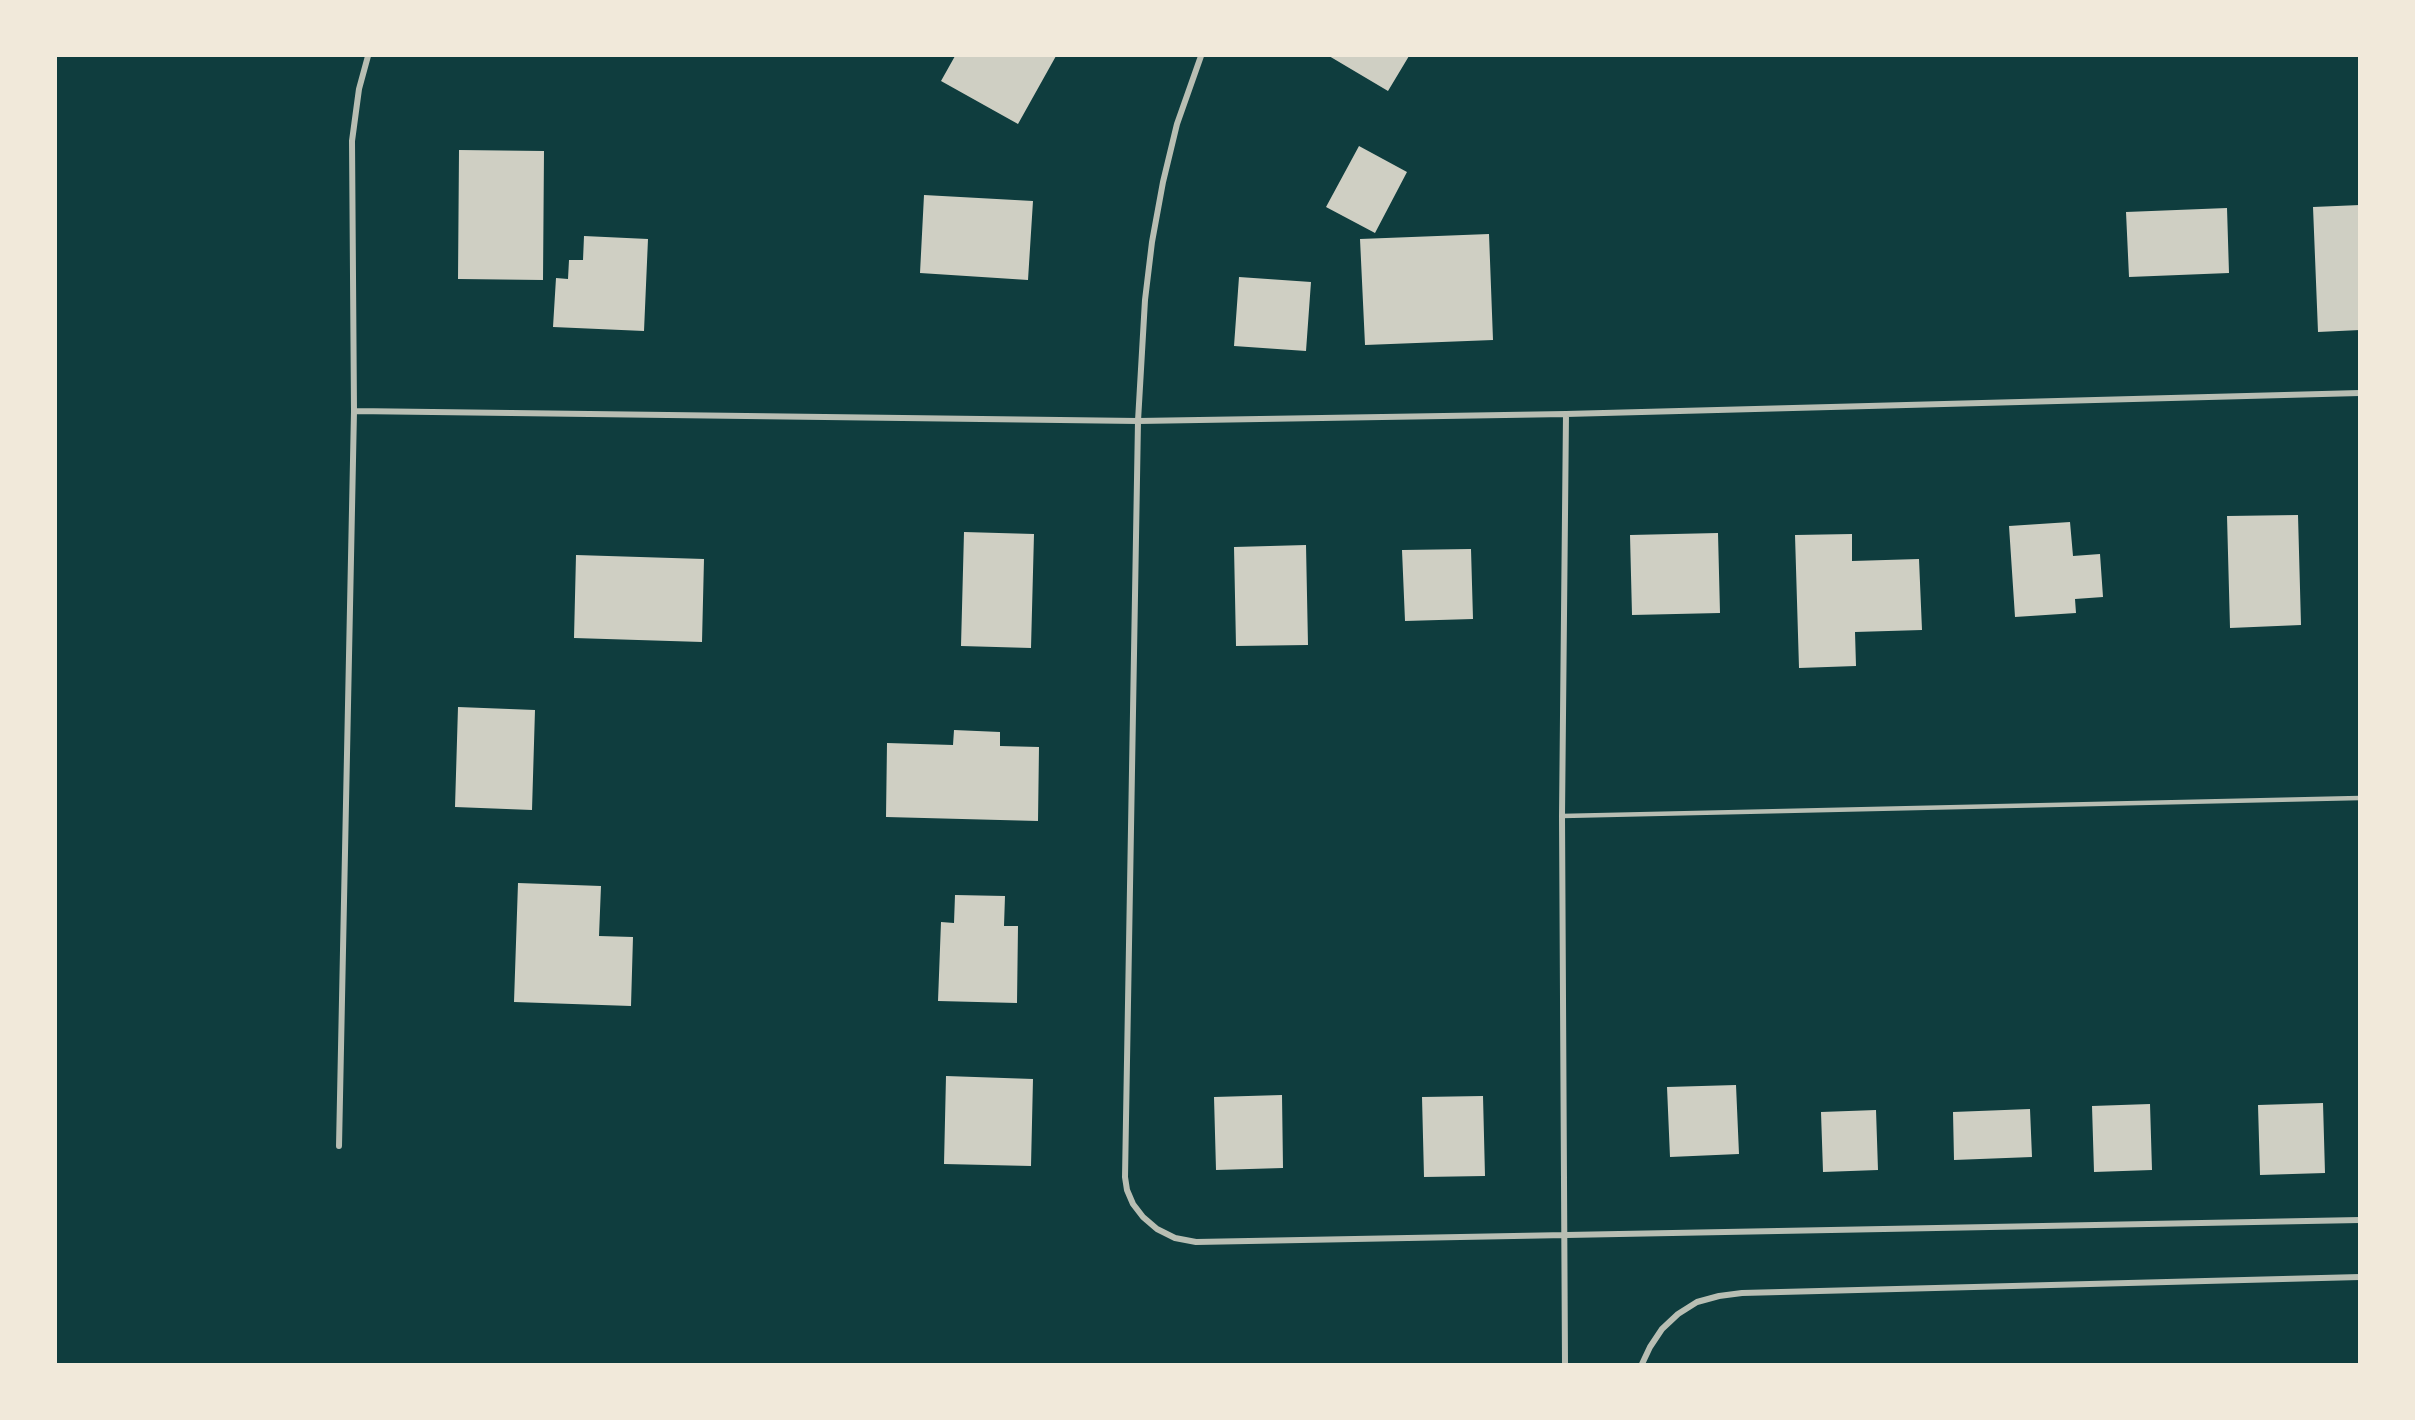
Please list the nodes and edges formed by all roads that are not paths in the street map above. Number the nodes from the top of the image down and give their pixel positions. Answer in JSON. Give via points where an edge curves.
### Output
{"nodes":[{"id":1,"x":368,"y":56,"type":"edge"},
{"id":2,"x":1201,"y":56,"type":"edge"},
{"id":3,"x":2360,"y":393,"type":"edge"},
{"id":4,"x":354,"y":411,"type":"junction"},
{"id":5,"x":1566,"y":414,"type":"junction"},
{"id":6,"x":1138,"y":421,"type":"junction"},
{"id":7,"x":2360,"y":798,"type":"edge"},
{"id":8,"x":1562,"y":816,"type":"junction"},
{"id":9,"x":339,"y":1146,"type":"dead end"},
{"id":10,"x":2360,"y":1220,"type":"edge"},
{"id":11,"x":1565,"y":1236,"type":"junction"},
{"id":12,"x":2360,"y":1277,"type":"edge"},
{"id":13,"x":1565,"y":1365,"type":"edge"},
{"id":14,"x":1642,"y":1365,"type":"edge"}],
"edges":[{"from":1,"to":4,"type":"street","via":[[352,141]]},
{"from":2,"to":6,"type":"street","via":[[1162,182],[1145,300]]},
{"from":3,"to":5,"type":"street"},
{"from":4,"to":6,"type":"street"},
{"from":4,"to":9,"type":"street"},
{"from":5,"to":6,"type":"street"},
{"from":5,"to":8,"type":"street"},
{"from":6,"to":11,"type":"street","via":[[1125,1177],[1132,1204],[1157,1229],[1196,1242]]},
{"from":7,"to":8,"type":"lane"},
{"from":8,"to":11,"type":"street"},
{"from":10,"to":11,"type":"street"},
{"from":11,"to":13,"type":"street"},
{"from":12,"to":14,"type":"street","via":[[1742,1293],[1697,1302],[1678,1314],[1662,1329]]}]}
